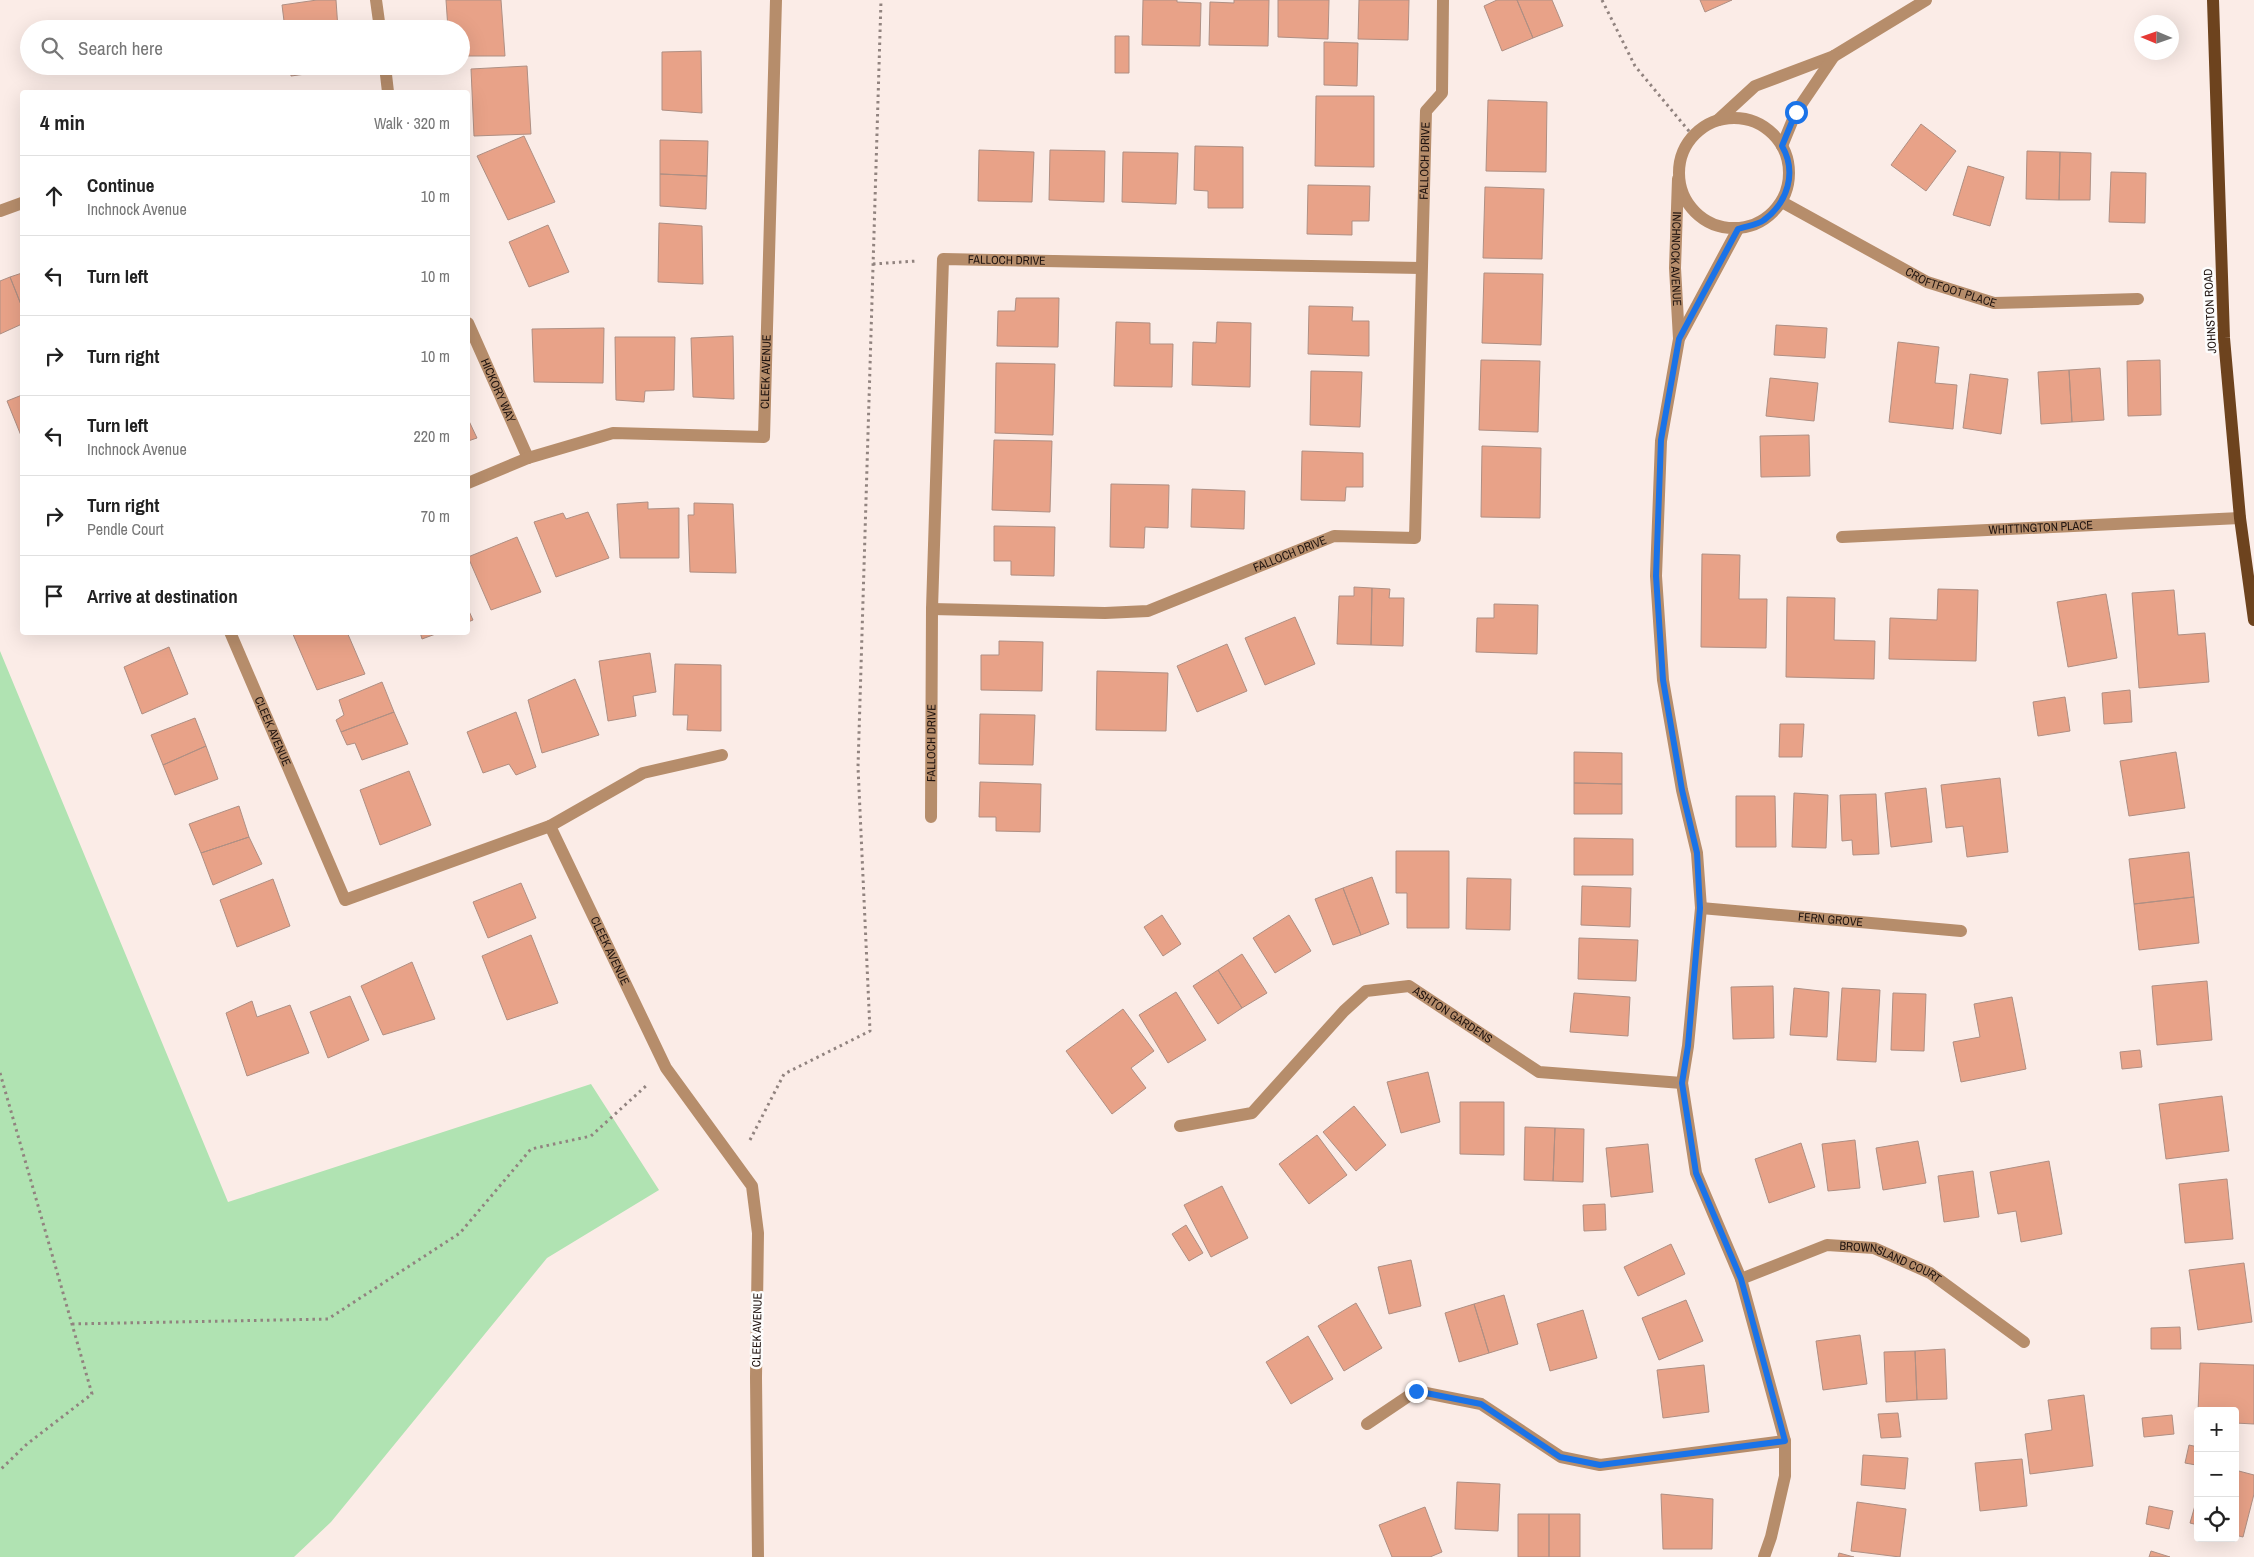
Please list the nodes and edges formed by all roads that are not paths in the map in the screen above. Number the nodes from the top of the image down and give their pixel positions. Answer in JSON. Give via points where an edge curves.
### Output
{"nodes":[{"id":1,"x":376,"y":0,"type":"edge"},
{"id":2,"x":776,"y":0,"type":"edge"},
{"id":3,"x":1443,"y":0,"type":"edge"},
{"id":4,"x":1926,"y":0,"type":"edge"},
{"id":5,"x":2213,"y":0,"type":"edge"},
{"id":6,"x":379,"y":20,"type":"edge"},
{"id":7,"x":1834,"y":56,"type":"junction"},
{"id":8,"x":386,"y":75,"type":"edge"},
{"id":9,"x":388,"y":90,"type":"edge"},
{"id":10,"x":1716,"y":121,"type":"junction"},
{"id":11,"x":1782,"y":146,"type":"junction"},
{"id":12,"x":1678,"y":179,"type":"junction"},
{"id":13,"x":1782,"y":202,"type":"junction"},
{"id":14,"x":20,"y":204,"type":"edge"},
{"id":15,"x":0,"y":211,"type":"edge"},
{"id":16,"x":1738,"y":229,"type":"junction"},
{"id":17,"x":1421,"y":268,"type":"junction"},
{"id":18,"x":2138,"y":299,"type":"dead end"},
{"id":19,"x":470,"y":328,"type":"edge"},
{"id":20,"x":1679,"y":339,"type":"junction"},
{"id":21,"x":528,"y":458,"type":"junction"},
{"id":22,"x":470,"y":483,"type":"edge"},
{"id":23,"x":2240,"y":518,"type":"junction"},
{"id":24,"x":1842,"y":537,"type":"dead end"},
{"id":25,"x":932,"y":609,"type":"junction"},
{"id":26,"x":2254,"y":620,"type":"edge"},
{"id":27,"x":231,"y":635,"type":"edge"},
{"id":28,"x":722,"y":755,"type":"dead end"},
{"id":29,"x":931,"y":817,"type":"dead end"},
{"id":30,"x":550,"y":826,"type":"junction"},
{"id":31,"x":1700,"y":908,"type":"junction"},
{"id":32,"x":1961,"y":931,"type":"dead end"},
{"id":33,"x":1682,"y":1083,"type":"junction"},
{"id":34,"x":1180,"y":1126,"type":"dead end"},
{"id":35,"x":1741,"y":1279,"type":"junction"},
{"id":36,"x":2024,"y":1342,"type":"dead end"},
{"id":37,"x":1367,"y":1424,"type":"dead end"},
{"id":38,"x":1785,"y":1441,"type":"junction"},
{"id":39,"x":758,"y":1557,"type":"edge"},
{"id":40,"x":1764,"y":1557,"type":"edge"}],
"edges":[{"from":1,"to":6,"type":"street"},
{"from":2,"to":21,"type":"street","name":"CLEEK AVENUE","via":[[764,437],[613,433]]},
{"from":3,"to":17,"type":"street","name":"FALLOCH DRIVE","via":[[1442,93],[1426,111]]},
{"from":4,"to":7,"type":"street"},
{"from":5,"to":23,"type":"main road","name":"JOHNSTON ROAD","via":[[2224,338]]},
{"from":7,"to":10,"type":"street","via":[[1755,86]]},
{"from":7,"to":11,"type":"street","via":[[1796,112]]},
{"from":8,"to":9,"type":"street"},
{"from":10,"to":11,"type":"street","via":[[1728,117],[1757,121],[1776,135]]},
{"from":10,"to":12,"type":"street","via":[[1701,127],[1683,150]]},
{"from":11,"to":13,"type":"street","via":[[1788,156],[1790,180]]},
{"from":12,"to":16,"type":"street","via":[[1689,206],[1712,224]]},
{"from":12,"to":20,"type":"street","name":"INCHNOCK AVENUE","via":[[1675,268]]},
{"from":13,"to":16,"type":"street","via":[[1763,221]]},
{"from":13,"to":18,"type":"street","name":"CROFTFOOT PLACE","via":[[1927,282],[1994,303]]},
{"from":14,"to":15,"type":"street"},
{"from":16,"to":20,"type":"street","name":"INCHNOCK AVENUE"},
{"from":17,"to":25,"type":"street","name":"FALLOCH DRIVE","via":[[1415,538],[1334,536],[1148,611]]},
{"from":17,"to":25,"type":"street","name":"FALLOCH DRIVE","via":[[943,259]]},
{"from":19,"to":21,"type":"street","name":"HICKORY WAY"},
{"from":20,"to":31,"type":"street","name":"INCHNOCK AVENUE","via":[[1661,440],[1656,576],[1663,680],[1682,790],[1697,853]]},
{"from":21,"to":22,"type":"street","name":"CLEEK AVENUE"},
{"from":23,"to":24,"type":"street","name":"WHITTINGTON PLACE"},
{"from":23,"to":26,"type":"main road","name":"JOHNSTON ROAD"},
{"from":25,"to":29,"type":"street","name":"FALLOCH DRIVE"},
{"from":27,"to":30,"type":"street","name":"CLEEK AVENUE","via":[[345,900]]},
{"from":28,"to":30,"type":"street","via":[[643,773]]},
{"from":30,"to":39,"type":"street","name":"CLEEK AVENUE","via":[[666,1068],[752,1186],[758,1233]]},
{"from":31,"to":32,"type":"street","name":"FERN GROVE"},
{"from":31,"to":33,"type":"street","name":"INCHNOCK AVENUE"},
{"from":33,"to":34,"type":"street","name":"ASHTON GARDENS","via":[[1539,1072],[1409,986],[1366,991],[1252,1113]]},
{"from":33,"to":35,"type":"street","name":"INCHNOCK AVENUE","via":[[1696,1173]]},
{"from":35,"to":36,"type":"street","name":"BROWNSLAND COURT","via":[[1827,1245],[1874,1248],[1930,1273]]},
{"from":35,"to":38,"type":"street","name":"INCHNOCK AVENUE"},
{"from":37,"to":38,"type":"street","via":[[1416,1391],[1481,1404],[1560,1457],[1600,1465]]},
{"from":38,"to":40,"type":"street","name":"INCHNOCK AVENUE","via":[[1785,1476]]}]}
